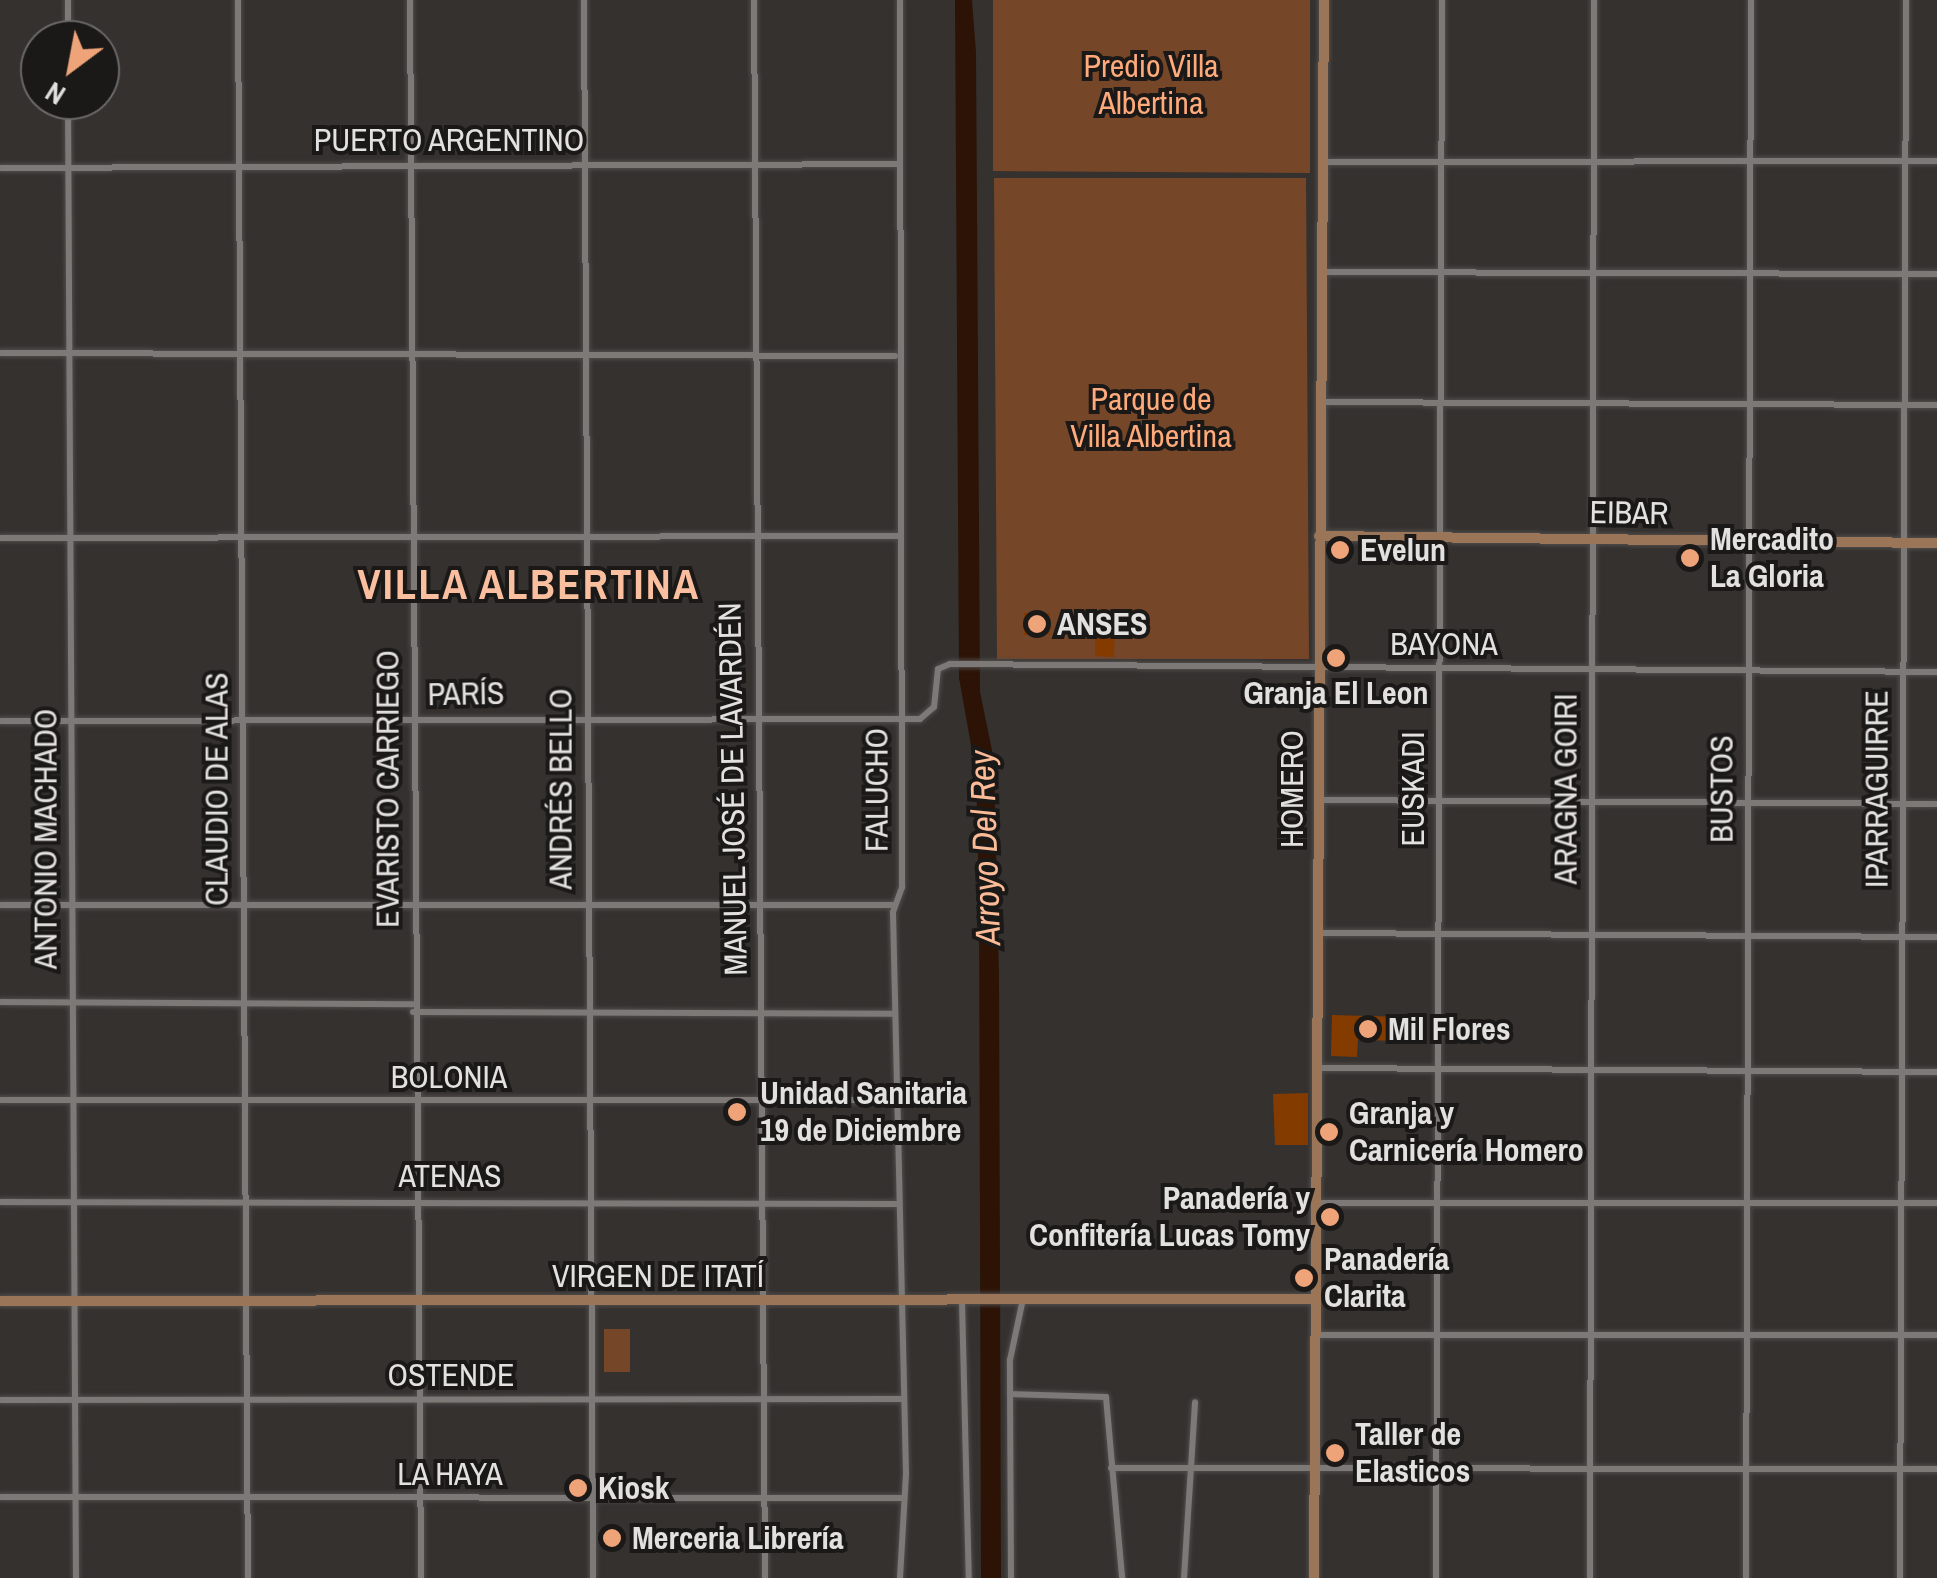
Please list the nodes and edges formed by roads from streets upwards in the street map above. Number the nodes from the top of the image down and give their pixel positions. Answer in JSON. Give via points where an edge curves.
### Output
{"nodes":[{"id":1,"x":238,"y":0,"type":"edge"},
{"id":2,"x":410,"y":0,"type":"edge"},
{"id":3,"x":584,"y":0,"type":"edge"},
{"id":4,"x":754,"y":0,"type":"edge"},
{"id":5,"x":900,"y":0,"type":"edge"},
{"id":6,"x":1324,"y":0,"type":"edge"},
{"id":7,"x":1442,"y":0,"type":"edge"},
{"id":8,"x":1594,"y":0,"type":"edge"},
{"id":9,"x":1751,"y":0,"type":"edge"},
{"id":10,"x":1906,"y":0,"type":"edge"},
{"id":11,"x":68,"y":120,"type":"edge"},
{"id":12,"x":1905,"y":161,"type":"junction"},
{"id":13,"x":1937,"y":161,"type":"edge"},
{"id":14,"x":1323,"y":162,"type":"junction"},
{"id":15,"x":1594,"y":162,"type":"junction"},
{"id":16,"x":1750,"y":162,"type":"junction"},
{"id":17,"x":753,"y":164,"type":"junction"},
{"id":18,"x":899,"y":164,"type":"junction"},
{"id":19,"x":1441,"y":164,"type":"junction"},
{"id":20,"x":584,"y":165,"type":"junction"},
{"id":21,"x":238,"y":166,"type":"junction"},
{"id":22,"x":411,"y":166,"type":"junction"},
{"id":23,"x":68,"y":167,"type":"junction"},
{"id":24,"x":0,"y":168,"type":"edge"},
{"id":25,"x":1323,"y":272,"type":"junction"},
{"id":26,"x":1440,"y":272,"type":"junction"},
{"id":27,"x":1595,"y":274,"type":"junction"},
{"id":28,"x":1750,"y":274,"type":"junction"},
{"id":29,"x":1906,"y":274,"type":"junction"},
{"id":30,"x":1937,"y":274,"type":"edge"},
{"id":31,"x":411,"y":351,"type":"junction"},
{"id":32,"x":241,"y":352,"type":"junction"},
{"id":33,"x":0,"y":353,"type":"edge"},
{"id":34,"x":584,"y":353,"type":"junction"},
{"id":35,"x":67,"y":354,"type":"junction"},
{"id":36,"x":754,"y":354,"type":"junction"},
{"id":37,"x":896,"y":356,"type":"junction"},
{"id":38,"x":1320,"y":402,"type":"junction"},
{"id":39,"x":1594,"y":402,"type":"junction"},
{"id":40,"x":1438,"y":403,"type":"junction"},
{"id":41,"x":1748,"y":404,"type":"junction"},
{"id":42,"x":1904,"y":404,"type":"junction"},
{"id":43,"x":1937,"y":404,"type":"edge"},
{"id":44,"x":414,"y":535,"type":"junction"},
{"id":45,"x":241,"y":536,"type":"junction"},
{"id":46,"x":586,"y":536,"type":"junction"},
{"id":47,"x":898,"y":536,"type":"junction"},
{"id":48,"x":1319,"y":536,"type":"junction"},
{"id":49,"x":1438,"y":536,"type":"junction"},
{"id":50,"x":1594,"y":536,"type":"junction"},
{"id":51,"x":754,"y":537,"type":"junction"},
{"id":52,"x":0,"y":538,"type":"edge"},
{"id":53,"x":68,"y":538,"type":"junction"},
{"id":54,"x":1748,"y":541,"type":"junction"},
{"id":55,"x":1902,"y":542,"type":"junction"},
{"id":56,"x":1937,"y":543,"type":"edge"},
{"id":57,"x":1317,"y":667,"type":"junction"},
{"id":58,"x":1592,"y":668,"type":"junction"},
{"id":59,"x":1438,"y":670,"type":"junction"},
{"id":60,"x":1747,"y":670,"type":"junction"},
{"id":61,"x":1902,"y":672,"type":"junction"},
{"id":62,"x":1937,"y":672,"type":"edge"},
{"id":63,"x":586,"y":717,"type":"junction"},
{"id":64,"x":757,"y":717,"type":"junction"},
{"id":65,"x":902,"y":719,"type":"junction"},
{"id":66,"x":242,"y":720,"type":"junction"},
{"id":67,"x":415,"y":720,"type":"junction"},
{"id":68,"x":0,"y":721,"type":"edge"},
{"id":69,"x":70,"y":721,"type":"junction"},
{"id":70,"x":1317,"y":800,"type":"junction"},
{"id":71,"x":1438,"y":801,"type":"junction"},
{"id":72,"x":1592,"y":802,"type":"junction"},
{"id":73,"x":1748,"y":804,"type":"junction"},
{"id":74,"x":1902,"y":804,"type":"junction"},
{"id":75,"x":1937,"y":804,"type":"edge"},
{"id":76,"x":243,"y":903,"type":"junction"},
{"id":77,"x":412,"y":903,"type":"junction"},
{"id":78,"x":70,"y":904,"type":"junction"},
{"id":79,"x":587,"y":904,"type":"junction"},
{"id":80,"x":760,"y":904,"type":"junction"},
{"id":81,"x":894,"y":904,"type":"junction"},
{"id":82,"x":0,"y":905,"type":"edge"},
{"id":83,"x":1316,"y":932,"type":"junction"},
{"id":84,"x":1437,"y":934,"type":"junction"},
{"id":85,"x":1746,"y":935,"type":"junction"},
{"id":86,"x":1590,"y":936,"type":"junction"},
{"id":87,"x":1937,"y":937,"type":"edge"},
{"id":88,"x":1902,"y":938,"type":"junction"},
{"id":89,"x":0,"y":1002,"type":"edge"},
{"id":90,"x":72,"y":1002,"type":"junction"},
{"id":91,"x":244,"y":1004,"type":"junction"},
{"id":92,"x":412,"y":1008,"type":"junction"},
{"id":93,"x":587,"y":1014,"type":"junction"},
{"id":94,"x":762,"y":1014,"type":"junction"},
{"id":95,"x":895,"y":1014,"type":"junction"},
{"id":96,"x":1314,"y":1068,"type":"junction"},
{"id":97,"x":1437,"y":1070,"type":"junction"},
{"id":98,"x":1589,"y":1070,"type":"junction"},
{"id":99,"x":1746,"y":1071,"type":"junction"},
{"id":100,"x":1937,"y":1072,"type":"edge"},
{"id":101,"x":1904,"y":1073,"type":"junction"},
{"id":102,"x":72,"y":1098,"type":"junction"},
{"id":103,"x":0,"y":1100,"type":"edge"},
{"id":104,"x":762,"y":1100,"type":"junction"},
{"id":105,"x":899,"y":1100,"type":"junction"},
{"id":106,"x":246,"y":1101,"type":"junction"},
{"id":107,"x":415,"y":1102,"type":"junction"},
{"id":108,"x":589,"y":1102,"type":"junction"},
{"id":109,"x":248,"y":1200,"type":"junction"},
{"id":110,"x":417,"y":1200,"type":"junction"},
{"id":111,"x":0,"y":1202,"type":"edge"},
{"id":112,"x":74,"y":1202,"type":"junction"},
{"id":113,"x":590,"y":1202,"type":"junction"},
{"id":114,"x":1439,"y":1202,"type":"junction"},
{"id":115,"x":1900,"y":1202,"type":"junction"},
{"id":116,"x":1315,"y":1203,"type":"junction"},
{"id":117,"x":1748,"y":1203,"type":"junction"},
{"id":118,"x":1937,"y":1203,"type":"edge"},
{"id":119,"x":762,"y":1204,"type":"junction"},
{"id":120,"x":899,"y":1204,"type":"junction"},
{"id":121,"x":1591,"y":1204,"type":"junction"},
{"id":122,"x":1018,"y":1298,"type":"junction"},
{"id":123,"x":1316,"y":1298,"type":"junction"},
{"id":124,"x":247,"y":1300,"type":"junction"},
{"id":125,"x":764,"y":1300,"type":"junction"},
{"id":126,"x":967,"y":1300,"type":"junction"},
{"id":127,"x":902,"y":1301,"type":"junction"},
{"id":128,"x":0,"y":1302,"type":"edge"},
{"id":129,"x":75,"y":1302,"type":"junction"},
{"id":130,"x":420,"y":1302,"type":"junction"},
{"id":131,"x":592,"y":1302,"type":"junction"},
{"id":132,"x":1316,"y":1335,"type":"junction"},
{"id":133,"x":1746,"y":1335,"type":"junction"},
{"id":134,"x":1901,"y":1335,"type":"junction"},
{"id":135,"x":1937,"y":1335,"type":"edge"},
{"id":136,"x":1438,"y":1336,"type":"junction"},
{"id":137,"x":1592,"y":1338,"type":"junction"},
{"id":138,"x":1010,"y":1394,"type":"junction"},
{"id":139,"x":902,"y":1399,"type":"junction"},
{"id":140,"x":0,"y":1400,"type":"edge"},
{"id":141,"x":77,"y":1400,"type":"junction"},
{"id":142,"x":248,"y":1400,"type":"junction"},
{"id":143,"x":422,"y":1400,"type":"junction"},
{"id":144,"x":765,"y":1400,"type":"junction"},
{"id":145,"x":593,"y":1401,"type":"junction"},
{"id":146,"x":1195,"y":1402,"type":"dead end"},
{"id":147,"x":1901,"y":1467,"type":"junction"},
{"id":148,"x":1111,"y":1468,"type":"junction"},
{"id":149,"x":1315,"y":1468,"type":"junction"},
{"id":150,"x":1437,"y":1468,"type":"junction"},
{"id":151,"x":1746,"y":1468,"type":"junction"},
{"id":152,"x":1190,"y":1469,"type":"junction"},
{"id":153,"x":1591,"y":1469,"type":"junction"},
{"id":154,"x":1937,"y":1469,"type":"edge"},
{"id":155,"x":0,"y":1497,"type":"edge"},
{"id":156,"x":76,"y":1497,"type":"junction"},
{"id":157,"x":249,"y":1498,"type":"junction"},
{"id":158,"x":593,"y":1498,"type":"junction"},
{"id":159,"x":765,"y":1498,"type":"junction"},
{"id":160,"x":901,"y":1498,"type":"junction"},
{"id":161,"x":421,"y":1500,"type":"junction"},
{"id":162,"x":76,"y":1578,"type":"edge"},
{"id":163,"x":248,"y":1578,"type":"edge"},
{"id":164,"x":421,"y":1578,"type":"edge"},
{"id":165,"x":593,"y":1578,"type":"edge"},
{"id":166,"x":765,"y":1578,"type":"edge"},
{"id":167,"x":900,"y":1578,"type":"edge"},
{"id":168,"x":969,"y":1578,"type":"edge"},
{"id":169,"x":1011,"y":1578,"type":"edge"},
{"id":170,"x":1122,"y":1578,"type":"edge"},
{"id":171,"x":1184,"y":1578,"type":"edge"},
{"id":172,"x":1314,"y":1578,"type":"edge"},
{"id":173,"x":1436,"y":1578,"type":"edge"},
{"id":174,"x":1590,"y":1578,"type":"edge"},
{"id":175,"x":1746,"y":1578,"type":"edge"},
{"id":176,"x":1900,"y":1578,"type":"edge"}],
"edges":[{"from":1,"to":21,"type":"street","name":"CLAUDIO DE ALAS"},
{"from":2,"to":22,"type":"street","name":"EVARISTO CARRIEGO"},
{"from":3,"to":20,"type":"street","name":"ANDRÉS BELLO"},
{"from":4,"to":17,"type":"street","name":"MANUEL JOSÉ DE LAVARDÉN"},
{"from":5,"to":18,"type":"street","name":"FALUCHO"},
{"from":6,"to":14,"type":"street","name":"HOMERO"},
{"from":7,"to":19,"type":"street","name":"EUSKADI"},
{"from":8,"to":15,"type":"street","name":"ARAGNA GOIRI"},
{"from":9,"to":16,"type":"street","name":"BUSTOS"},
{"from":10,"to":12,"type":"street","name":"IPARRAGUIRRE"},
{"from":11,"to":23,"type":"street","name":"ANTONIO MACHADO"},
{"from":12,"to":13,"type":"street"},
{"from":12,"to":16,"type":"street"},
{"from":12,"to":29,"type":"street","name":"IPARRAGUIRRE"},
{"from":14,"to":19,"type":"street"},
{"from":14,"to":25,"type":"street","name":"HOMERO"},
{"from":15,"to":16,"type":"street"},
{"from":15,"to":19,"type":"street"},
{"from":15,"to":27,"type":"street","name":"ARAGNA GOIRI"},
{"from":16,"to":28,"type":"street","name":"BUSTOS"},
{"from":17,"to":18,"type":"street","name":"PUERTO ARGENTINO"},
{"from":17,"to":20,"type":"street","name":"PUERTO ARGENTINO"},
{"from":17,"to":36,"type":"street","name":"MANUEL JOSÉ DE LAVARDÉN"},
{"from":18,"to":37,"type":"street","name":"FALUCHO"},
{"from":19,"to":26,"type":"street","name":"EUSKADI"},
{"from":20,"to":22,"type":"street","name":"PUERTO ARGENTINO"},
{"from":20,"to":34,"type":"street","name":"ANDRÉS BELLO"},
{"from":21,"to":22,"type":"street","name":"PUERTO ARGENTINO"},
{"from":21,"to":23,"type":"street","name":"PUERTO ARGENTINO"},
{"from":21,"to":32,"type":"street","name":"CLAUDIO DE ALAS"},
{"from":22,"to":31,"type":"street","name":"EVARISTO CARRIEGO"},
{"from":23,"to":24,"type":"street","name":"PUERTO ARGENTINO"},
{"from":23,"to":35,"type":"street","name":"ANTONIO MACHADO"},
{"from":25,"to":26,"type":"street"},
{"from":25,"to":38,"type":"street","name":"HOMERO"},
{"from":26,"to":27,"type":"street"},
{"from":26,"to":40,"type":"street","name":"EUSKADI"},
{"from":27,"to":28,"type":"street"},
{"from":27,"to":39,"type":"street","name":"ARAGNA GOIRI"},
{"from":28,"to":29,"type":"street"},
{"from":28,"to":41,"type":"street","name":"BUSTOS"},
{"from":29,"to":30,"type":"street"},
{"from":29,"to":42,"type":"street","name":"IPARRAGUIRRE"},
{"from":31,"to":32,"type":"street"},
{"from":31,"to":34,"type":"street"},
{"from":31,"to":44,"type":"street","name":"EVARISTO CARRIEGO"},
{"from":32,"to":35,"type":"street"},
{"from":32,"to":45,"type":"street","name":"CLAUDIO DE ALAS"},
{"from":33,"to":35,"type":"street"},
{"from":34,"to":36,"type":"street"},
{"from":34,"to":46,"type":"street","name":"ANDRÉS BELLO"},
{"from":35,"to":53,"type":"street","name":"ANTONIO MACHADO"},
{"from":36,"to":37,"type":"street"},
{"from":36,"to":51,"type":"street","name":"MANUEL JOSÉ DE LAVARDÉN"},
{"from":37,"to":47,"type":"street","name":"FALUCHO"},
{"from":38,"to":40,"type":"street"},
{"from":38,"to":48,"type":"street","name":"HOMERO"},
{"from":39,"to":40,"type":"street"},
{"from":39,"to":41,"type":"street"},
{"from":39,"to":50,"type":"street","name":"ARAGNA GOIRI"},
{"from":40,"to":49,"type":"street","name":"EUSKADI"},
{"from":41,"to":42,"type":"street"},
{"from":41,"to":54,"type":"street","name":"BUSTOS"},
{"from":42,"to":43,"type":"street"},
{"from":42,"to":55,"type":"street","name":"IPARRAGUIRRE"},
{"from":44,"to":45,"type":"street"},
{"from":44,"to":46,"type":"street"},
{"from":44,"to":67,"type":"street","name":"EVARISTO CARRIEGO"},
{"from":45,"to":53,"type":"street"},
{"from":45,"to":66,"type":"street","name":"CLAUDIO DE ALAS"},
{"from":46,"to":51,"type":"street"},
{"from":46,"to":63,"type":"street","name":"ANDRÉS BELLO"},
{"from":47,"to":51,"type":"street"},
{"from":47,"to":65,"type":"street","name":"FALUCHO"},
{"from":48,"to":49,"type":"street","name":"EIBAR"},
{"from":48,"to":57,"type":"street","name":"HOMERO"},
{"from":49,"to":50,"type":"street","name":"EIBAR"},
{"from":49,"to":59,"type":"street","name":"EUSKADI"},
{"from":50,"to":54,"type":"street","name":"EIBAR"},
{"from":50,"to":58,"type":"street","name":"ARAGNA GOIRI"},
{"from":51,"to":64,"type":"street","name":"MANUEL JOSÉ DE LAVARDÉN"},
{"from":52,"to":53,"type":"street"},
{"from":53,"to":69,"type":"street","name":"ANTONIO MACHADO"},
{"from":54,"to":55,"type":"street","name":"EIBAR"},
{"from":54,"to":60,"type":"street","name":"BUSTOS"},
{"from":55,"to":56,"type":"street","name":"EIBAR"},
{"from":55,"to":61,"type":"street","name":"IPARRAGUIRRE"},
{"from":57,"to":59,"type":"street","name":"BAYONA"},
{"from":57,"to":65,"type":"street","name":"BAYONA","via":[[950,664],[938,669],[931,713]]},
{"from":57,"to":70,"type":"street","name":"HOMERO"},
{"from":58,"to":59,"type":"street","name":"BAYONA"},
{"from":58,"to":60,"type":"street","name":"BAYONA"},
{"from":58,"to":72,"type":"street","name":"ARAGNA GOIRI"},
{"from":59,"to":71,"type":"street","name":"EUSKADI"},
{"from":60,"to":61,"type":"street","name":"BAYONA"},
{"from":60,"to":73,"type":"street","name":"BUSTOS"},
{"from":61,"to":62,"type":"street","name":"BAYONA"},
{"from":61,"to":74,"type":"street","name":"IPARRAGUIRRE"},
{"from":63,"to":64,"type":"street","name":"PARÍS"},
{"from":63,"to":67,"type":"street","name":"PARÍS"},
{"from":63,"to":79,"type":"street","name":"ANDRÉS BELLO"},
{"from":64,"to":65,"type":"street","name":"PARÍS"},
{"from":64,"to":80,"type":"street","name":"MANUEL JOSÉ DE LAVARDÉN"},
{"from":65,"to":81,"type":"street","name":"FALUCHO","via":[[902,887]]},
{"from":66,"to":67,"type":"street","name":"PARÍS"},
{"from":66,"to":69,"type":"street","name":"PARÍS"},
{"from":66,"to":76,"type":"street","name":"CLAUDIO DE ALAS"},
{"from":67,"to":77,"type":"street","name":"EVARISTO CARRIEGO"},
{"from":68,"to":69,"type":"street","name":"PARÍS"},
{"from":69,"to":78,"type":"street","name":"ANTONIO MACHADO"},
{"from":70,"to":71,"type":"street"},
{"from":70,"to":83,"type":"street","name":"HOMERO"},
{"from":71,"to":72,"type":"street"},
{"from":71,"to":84,"type":"street","name":"EUSKADI"},
{"from":72,"to":73,"type":"street"},
{"from":72,"to":86,"type":"street","name":"ARAGNA GOIRI"},
{"from":73,"to":74,"type":"street"},
{"from":73,"to":85,"type":"street","name":"BUSTOS"},
{"from":74,"to":75,"type":"street"},
{"from":74,"to":88,"type":"street","name":"IPARRAGUIRRE"},
{"from":76,"to":77,"type":"street"},
{"from":76,"to":78,"type":"street"},
{"from":76,"to":91,"type":"street","name":"CLAUDIO DE ALAS"},
{"from":77,"to":79,"type":"street"},
{"from":77,"to":92,"type":"street","name":"EVARISTO CARRIEGO"},
{"from":78,"to":82,"type":"street"},
{"from":78,"to":90,"type":"street","name":"ANTONIO MACHADO"},
{"from":79,"to":80,"type":"street"},
{"from":79,"to":93,"type":"street","name":"ANDRÉS BELLO"},
{"from":80,"to":81,"type":"street"},
{"from":80,"to":94,"type":"street","name":"MANUEL JOSÉ DE LAVARDÉN"},
{"from":81,"to":95,"type":"street","name":"FALUCHO"},
{"from":83,"to":84,"type":"street"},
{"from":83,"to":96,"type":"street","name":"HOMERO"},
{"from":84,"to":86,"type":"street"},
{"from":84,"to":97,"type":"street","name":"EUSKADI"},
{"from":85,"to":86,"type":"street"},
{"from":85,"to":88,"type":"street"},
{"from":85,"to":99,"type":"street","name":"BUSTOS"},
{"from":86,"to":98,"type":"street","name":"ARAGNA GOIRI"},
{"from":87,"to":88,"type":"street"},
{"from":88,"to":101,"type":"street","name":"IPARRAGUIRRE"},
{"from":89,"to":90,"type":"street"},
{"from":90,"to":91,"type":"street"},
{"from":90,"to":102,"type":"street","name":"ANTONIO MACHADO"},
{"from":91,"to":92,"type":"street"},
{"from":91,"to":106,"type":"street","name":"CLAUDIO DE ALAS"},
{"from":92,"to":93,"type":"street"},
{"from":92,"to":107,"type":"street","name":"EVARISTO CARRIEGO"},
{"from":93,"to":94,"type":"street"},
{"from":93,"to":108,"type":"street","name":"ANDRÉS BELLO"},
{"from":94,"to":95,"type":"street"},
{"from":94,"to":104,"type":"street","name":"MANUEL JOSÉ DE LAVARDÉN"},
{"from":95,"to":105,"type":"street","name":"FALUCHO"},
{"from":96,"to":97,"type":"street"},
{"from":96,"to":116,"type":"street","name":"HOMERO"},
{"from":97,"to":98,"type":"street"},
{"from":97,"to":114,"type":"street","name":"EUSKADI"},
{"from":98,"to":99,"type":"street"},
{"from":98,"to":121,"type":"street","name":"ARAGNA GOIRI"},
{"from":99,"to":101,"type":"street"},
{"from":99,"to":117,"type":"street","name":"BUSTOS"},
{"from":100,"to":101,"type":"street"},
{"from":101,"to":115,"type":"street","name":"IPARRAGUIRRE"},
{"from":102,"to":103,"type":"street","name":"BOLONIA"},
{"from":102,"to":106,"type":"street","name":"BOLONIA"},
{"from":102,"to":112,"type":"street","name":"ANTONIO MACHADO"},
{"from":104,"to":105,"type":"street","name":"BOLONIA"},
{"from":104,"to":108,"type":"street","name":"BOLONIA"},
{"from":104,"to":119,"type":"street","name":"MANUEL JOSÉ DE LAVARDÉN"},
{"from":105,"to":120,"type":"street","name":"FALUCHO"},
{"from":106,"to":107,"type":"street","name":"BOLONIA"},
{"from":106,"to":109,"type":"street","name":"CLAUDIO DE ALAS"},
{"from":107,"to":108,"type":"street","name":"BOLONIA"},
{"from":107,"to":110,"type":"street","name":"EVARISTO CARRIEGO"},
{"from":108,"to":113,"type":"street","name":"ANDRÉS BELLO"},
{"from":109,"to":110,"type":"street","name":"ATENAS"},
{"from":109,"to":112,"type":"street","name":"ATENAS"},
{"from":109,"to":124,"type":"street","name":"CLAUDIO DE ALAS"},
{"from":110,"to":113,"type":"street","name":"ATENAS"},
{"from":110,"to":130,"type":"street","name":"EVARISTO CARRIEGO"},
{"from":111,"to":112,"type":"street","name":"ATENAS"},
{"from":112,"to":129,"type":"street","name":"ANTONIO MACHADO"},
{"from":113,"to":119,"type":"street","name":"ATENAS"},
{"from":113,"to":131,"type":"street","name":"ANDRÉS BELLO"},
{"from":114,"to":116,"type":"street"},
{"from":114,"to":121,"type":"street"},
{"from":114,"to":136,"type":"street","name":"EUSKADI"},
{"from":115,"to":117,"type":"street"},
{"from":115,"to":118,"type":"street"},
{"from":115,"to":134,"type":"street","name":"IPARRAGUIRRE"},
{"from":116,"to":123,"type":"street","name":"HOMERO"},
{"from":117,"to":121,"type":"street"},
{"from":117,"to":133,"type":"street","name":"BUSTOS"},
{"from":119,"to":120,"type":"street","name":"ATENAS"},
{"from":119,"to":125,"type":"street","name":"MANUEL JOSÉ DE LAVARDÉN"},
{"from":120,"to":127,"type":"street","name":"FALUCHO"},
{"from":121,"to":137,"type":"street","name":"ARAGNA GOIRI"},
{"from":122,"to":123,"type":"street","name":"VIRGEN DE ITATÍ"},
{"from":122,"to":126,"type":"street","name":"VIRGEN DE ITATÍ"},
{"from":122,"to":138,"type":"street"},
{"from":123,"to":132,"type":"street","name":"HOMERO"},
{"from":124,"to":129,"type":"street","name":"VIRGEN DE ITATÍ"},
{"from":124,"to":130,"type":"street","name":"VIRGEN DE ITATÍ"},
{"from":124,"to":142,"type":"street","name":"CLAUDIO DE ALAS"},
{"from":125,"to":127,"type":"street","name":"VIRGEN DE ITATÍ"},
{"from":125,"to":131,"type":"street","name":"VIRGEN DE ITATÍ"},
{"from":125,"to":144,"type":"street","name":"MANUEL JOSÉ DE LAVARDÉN"},
{"from":126,"to":127,"type":"street","name":"VIRGEN DE ITATÍ"},
{"from":126,"to":168,"type":"street"},
{"from":127,"to":139,"type":"street","name":"FALUCHO"},
{"from":128,"to":129,"type":"street","name":"VIRGEN DE ITATÍ"},
{"from":129,"to":141,"type":"street","name":"ANTONIO MACHADO"},
{"from":130,"to":131,"type":"street","name":"VIRGEN DE ITATÍ"},
{"from":130,"to":143,"type":"street","name":"EVARISTO CARRIEGO"},
{"from":131,"to":145,"type":"street","name":"ANDRÉS BELLO"},
{"from":132,"to":136,"type":"street"},
{"from":132,"to":149,"type":"street","name":"HOMERO"},
{"from":133,"to":134,"type":"street"},
{"from":133,"to":137,"type":"street"},
{"from":133,"to":151,"type":"street","name":"BUSTOS"},
{"from":134,"to":135,"type":"street"},
{"from":134,"to":147,"type":"street","name":"IPARRAGUIRRE"},
{"from":136,"to":137,"type":"street"},
{"from":136,"to":150,"type":"street","name":"EUSKADI"},
{"from":137,"to":153,"type":"street","name":"ARAGNA GOIRI"},
{"from":138,"to":148,"type":"street","via":[[1106,1397]]},
{"from":138,"to":169,"type":"street"},
{"from":139,"to":144,"type":"street","name":"OSTENDE"},
{"from":139,"to":160,"type":"street","name":"FALUCHO"},
{"from":140,"to":141,"type":"street","name":"OSTENDE"},
{"from":141,"to":142,"type":"street","name":"OSTENDE"},
{"from":141,"to":156,"type":"street","name":"ANTONIO MACHADO"},
{"from":142,"to":143,"type":"street","name":"OSTENDE"},
{"from":142,"to":157,"type":"street","name":"CLAUDIO DE ALAS"},
{"from":143,"to":145,"type":"street","name":"OSTENDE"},
{"from":143,"to":161,"type":"street","name":"EVARISTO CARRIEGO"},
{"from":144,"to":145,"type":"street","name":"OSTENDE"},
{"from":144,"to":159,"type":"street","name":"MANUEL JOSÉ DE LAVARDÉN"},
{"from":145,"to":158,"type":"street","name":"ANDRÉS BELLO"},
{"from":146,"to":152,"type":"street"},
{"from":147,"to":151,"type":"street"},
{"from":147,"to":154,"type":"street"},
{"from":147,"to":176,"type":"street","name":"IPARRAGUIRRE"},
{"from":148,"to":152,"type":"street"},
{"from":148,"to":170,"type":"street"},
{"from":149,"to":150,"type":"street"},
{"from":149,"to":152,"type":"street"},
{"from":149,"to":172,"type":"street","name":"HOMERO"},
{"from":150,"to":153,"type":"street"},
{"from":150,"to":173,"type":"street","name":"EUSKADI"},
{"from":151,"to":153,"type":"street"},
{"from":151,"to":175,"type":"street","name":"BUSTOS"},
{"from":152,"to":171,"type":"street"},
{"from":153,"to":174,"type":"street","name":"ARAGNA GOIRI"},
{"from":155,"to":156,"type":"street","name":"LA HAYA"},
{"from":156,"to":157,"type":"street","name":"LA HAYA"},
{"from":156,"to":162,"type":"street","name":"ANTONIO MACHADO"},
{"from":157,"to":161,"type":"street","name":"LA HAYA"},
{"from":157,"to":163,"type":"street","name":"CLAUDIO DE ALAS"},
{"from":158,"to":159,"type":"street","name":"LA HAYA"},
{"from":158,"to":161,"type":"street","name":"LA HAYA"},
{"from":158,"to":165,"type":"street","name":"ANDRÉS BELLO"},
{"from":159,"to":160,"type":"street","name":"LA HAYA"},
{"from":159,"to":166,"type":"street","name":"MANUEL JOSÉ DE LAVARDÉN"},
{"from":160,"to":167,"type":"street","name":"FALUCHO"},
{"from":161,"to":164,"type":"street","name":"EVARISTO CARRIEGO"}]}
